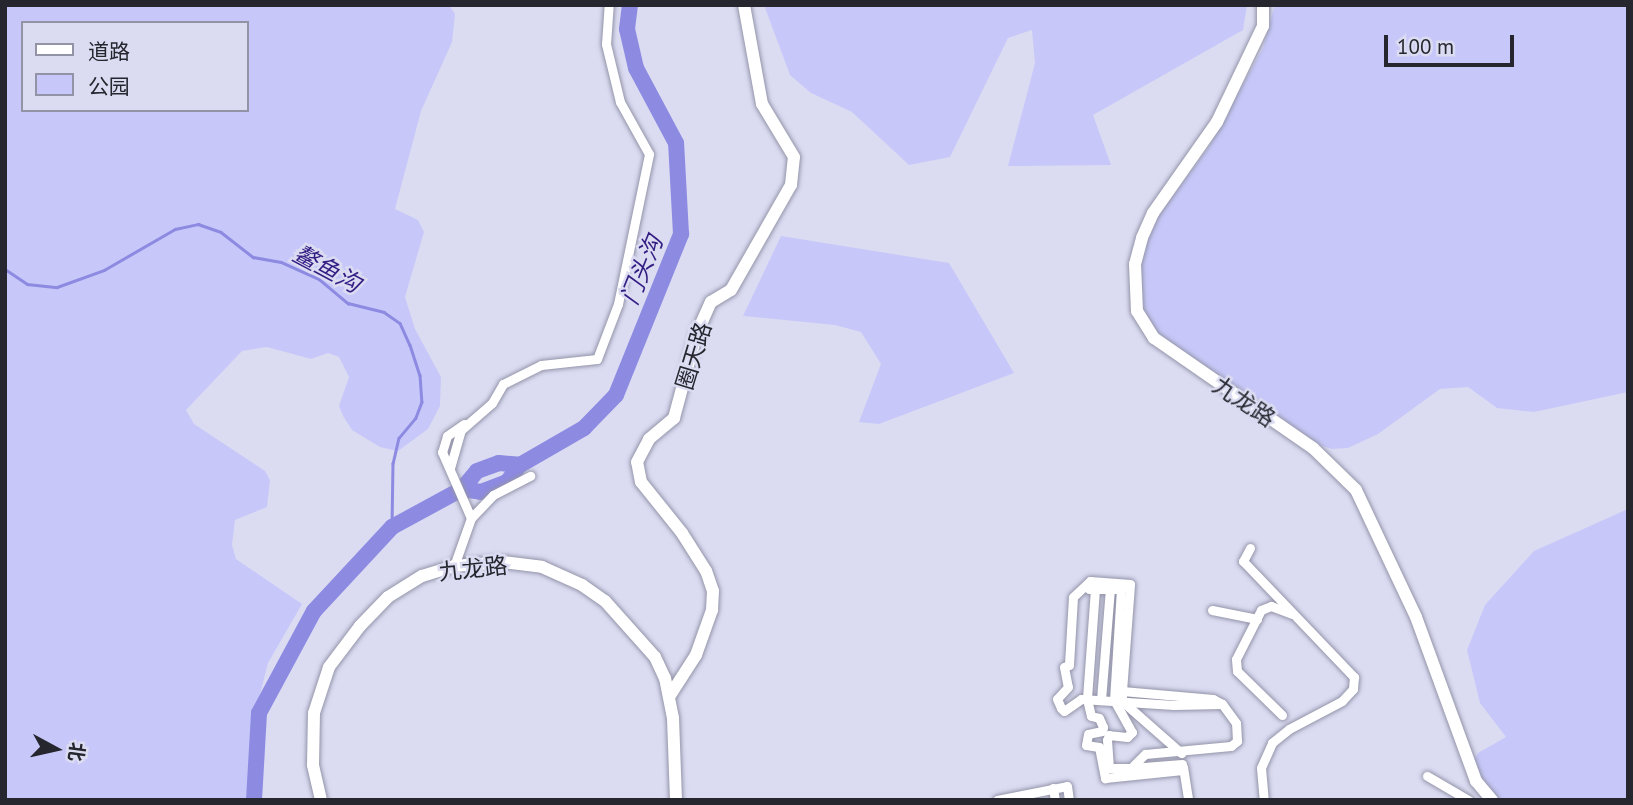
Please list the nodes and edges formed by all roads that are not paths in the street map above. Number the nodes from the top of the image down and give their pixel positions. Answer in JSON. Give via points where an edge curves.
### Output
{"nodes":[{"id":1,"x":609,"y":5,"type":"edge"},
{"id":2,"x":744,"y":5,"type":"edge"},
{"id":3,"x":1263,"y":5,"type":"edge"},
{"id":4,"x":530,"y":476,"type":"dead end"},
{"id":5,"x":471,"y":517,"type":"junction"},
{"id":6,"x":1250,"y":548,"type":"dead end"},
{"id":7,"x":454,"y":566,"type":"junction"},
{"id":8,"x":1122,"y":585,"type":"junction"},
{"id":9,"x":1082,"y":589,"type":"junction"},
{"id":10,"x":1095,"y":589,"type":"junction"},
{"id":11,"x":1110,"y":589,"type":"junction"},
{"id":12,"x":1212,"y":610,"type":"dead end"},
{"id":13,"x":1294,"y":615,"type":"junction"},
{"id":14,"x":1257,"y":619,"type":"junction"},
{"id":15,"x":669,"y":697,"type":"junction"},
{"id":16,"x":1119,"y":697,"type":"junction"},
{"id":17,"x":1087,"y":699,"type":"junction"},
{"id":18,"x":1101,"y":700,"type":"junction"},
{"id":19,"x":1282,"y":715,"type":"dead end"},
{"id":20,"x":1181,"y":752,"type":"junction"},
{"id":21,"x":1183,"y":767,"type":"junction"},
{"id":22,"x":1131,"y":768,"type":"junction"},
{"id":23,"x":1427,"y":776,"type":"dead end"},
{"id":24,"x":1053,"y":788,"type":"junction"},
{"id":25,"x":1019,"y":798,"type":"edge"},
{"id":26,"x":997,"y":799,"type":"edge"},
{"id":27,"x":321,"y":800,"type":"edge"},
{"id":28,"x":676,"y":800,"type":"edge"},
{"id":29,"x":1055,"y":800,"type":"edge"},
{"id":30,"x":1069,"y":800,"type":"edge"},
{"id":31,"x":1188,"y":800,"type":"edge"},
{"id":32,"x":1264,"y":800,"type":"edge"},
{"id":33,"x":1468,"y":800,"type":"edge"},
{"id":34,"x":1492,"y":800,"type":"edge"}],
"edges":[{"from":1,"to":5,"type":"street","via":[[606,44],[620,102],[649,154],[618,304],[597,359],[541,365],[512,378],[492,403],[466,423],[450,468]]},
{"from":2,"to":15,"type":"street","name":"圈天路","via":[[762,104],[794,157],[792,185],[731,290],[711,302],[697,333],[674,418],[649,439],[637,462],[641,482],[682,533],[713,592],[712,610],[696,655]]},
{"from":3,"to":34,"type":"street","name":"九龙路","via":[[1263,26],[1217,122],[1153,213],[1142,238],[1135,264],[1137,311],[1154,338],[1312,448],[1356,490],[1416,617],[1476,781]]},
{"from":4,"to":5,"type":"street","via":[[493,495]]},
{"from":5,"to":7,"type":"street"},
{"from":6,"to":13,"type":"street","via":[[1243,561]]},
{"from":7,"to":15,"type":"street","name":"九龙路","via":[[503,562],[542,567],[582,585],[612,608],[655,657]]},
{"from":7,"to":27,"type":"street","name":"九龙路","via":[[422,576],[388,597],[329,667],[314,713],[313,765]]},
{"from":8,"to":9,"type":"street","via":[[1090,581]]},
{"from":8,"to":11,"type":"street"},
{"from":8,"to":16,"type":"street","via":[[1130,584]]},
{"from":9,"to":10,"type":"street"},
{"from":9,"to":17,"type":"street","via":[[1073,597],[1069,665],[1064,667],[1068,687],[1058,704],[1064,711]]},
{"from":10,"to":11,"type":"street"},
{"from":10,"to":17,"type":"street"},
{"from":11,"to":18,"type":"street"},
{"from":12,"to":14,"type":"street"},
{"from":13,"to":14,"type":"street","via":[[1271,606]]},
{"from":13,"to":32,"type":"street","via":[[1354,677],[1353,689],[1342,701],[1272,743],[1261,768]]},
{"from":14,"to":19,"type":"street","via":[[1236,659],[1237,671]]},
{"from":15,"to":28,"type":"street","name":"九龙路"},
{"from":16,"to":18,"type":"street"},
{"from":16,"to":20,"type":"street"},
{"from":16,"to":20,"type":"street","via":[[1223,704],[1236,723],[1237,741],[1231,746]]},
{"from":16,"to":22,"type":"street","via":[[1132,732],[1127,737],[1109,735],[1110,768]]},
{"from":17,"to":18,"type":"street"},
{"from":17,"to":21,"type":"street","via":[[1091,716],[1099,718],[1103,727],[1084,738],[1089,748],[1099,747],[1105,778]]},
{"from":20,"to":21,"type":"street"},
{"from":20,"to":22,"type":"street","via":[[1144,754]]},
{"from":21,"to":22,"type":"street"},
{"from":21,"to":31,"type":"street"},
{"from":23,"to":33,"type":"street"},
{"from":24,"to":25,"type":"street"},
{"from":24,"to":29,"type":"street"},
{"from":24,"to":30,"type":"street","via":[[1066,786]]},
{"from":25,"to":26,"type":"street"}]}
